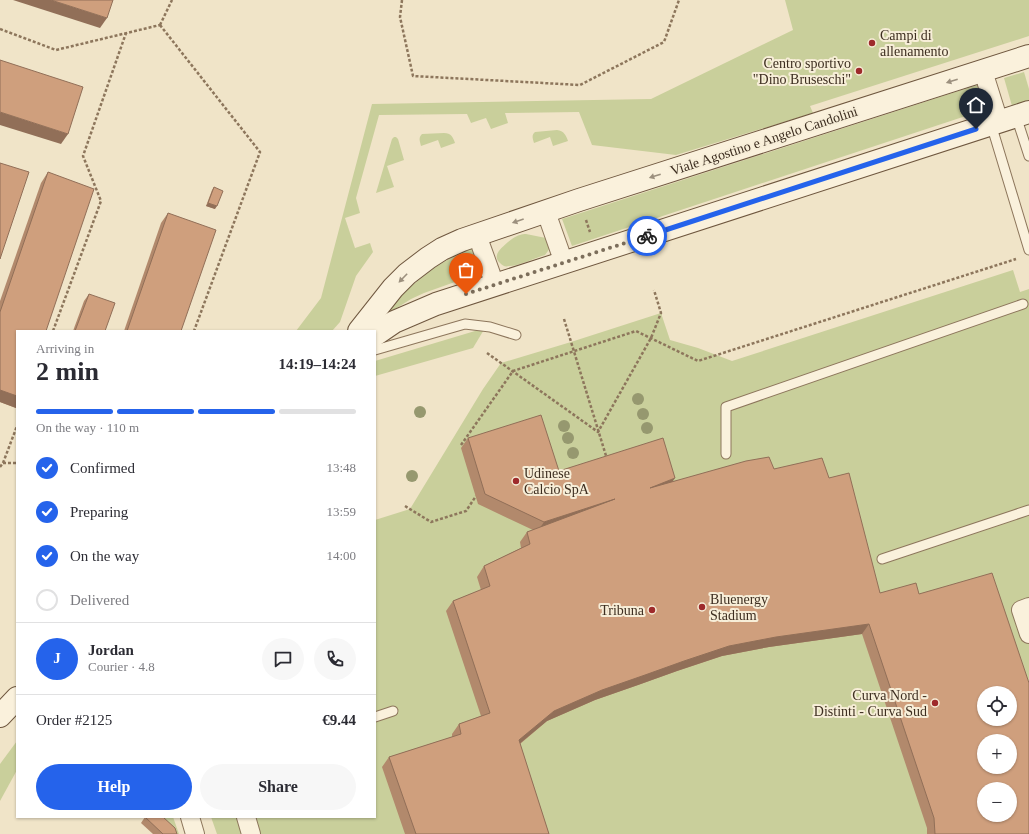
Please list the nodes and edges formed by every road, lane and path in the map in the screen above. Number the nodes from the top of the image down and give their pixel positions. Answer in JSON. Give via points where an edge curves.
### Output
{"nodes":[{"id":1,"x":172,"y":0,"type":"edge"},
{"id":2,"x":402,"y":0,"type":"edge"},
{"id":3,"x":679,"y":0,"type":"edge"},
{"id":4,"x":160,"y":25,"type":"junction"},
{"id":5,"x":0,"y":29,"type":"edge"},
{"id":6,"x":126,"y":33,"type":"junction"},
{"id":7,"x":1029,"y":56,"type":"edge"},
{"id":8,"x":983,"y":71,"type":"junction"},
{"id":9,"x":1009,"y":119,"type":"edge"},
{"id":10,"x":1029,"y":156,"type":"edge"},
{"id":11,"x":546,"y":212,"type":"junction"},
{"id":12,"x":586,"y":219,"type":"dead end"},
{"id":13,"x":591,"y":232,"type":"dead end"},
{"id":14,"x":477,"y":235,"type":"junction"},
{"id":15,"x":1029,"y":250,"type":"edge"},
{"id":16,"x":1022,"y":258,"type":"dead end"},
{"id":17,"x":564,"y":263,"type":"junction"},
{"id":18,"x":495,"y":285,"type":"junction"},
{"id":19,"x":654,"y":290,"type":"dead end"},
{"id":20,"x":1023,"y":304,"type":"dead end"},
{"id":21,"x":564,"y":319,"type":"dead end"},
{"id":22,"x":53,"y":330,"type":"edge"},
{"id":23,"x":194,"y":330,"type":"edge"},
{"id":24,"x":360,"y":330,"type":"edge"},
{"id":25,"x":376,"y":334,"type":"edge"},
{"id":26,"x":516,"y":335,"type":"dead end"},
{"id":27,"x":651,"y":338,"type":"junction"},
{"id":28,"x":376,"y":350,"type":"edge"},
{"id":29,"x":574,"y":351,"type":"junction"},
{"id":30,"x":487,"y":353,"type":"dead end"},
{"id":31,"x":513,"y":371,"type":"junction"},
{"id":32,"x":16,"y":429,"type":"edge"},
{"id":33,"x":598,"y":432,"type":"junction"},
{"id":34,"x":460,"y":445,"type":"dead end"},
{"id":35,"x":726,"y":454,"type":"dead end"},
{"id":36,"x":16,"y":462,"type":"edge"},
{"id":37,"x":3,"y":463,"type":"junction"},
{"id":38,"x":608,"y":463,"type":"edge"},
{"id":39,"x":0,"y":467,"type":"edge"},
{"id":40,"x":476,"y":496,"type":"dead end"},
{"id":41,"x":405,"y":506,"type":"dead end"},
{"id":42,"x":1029,"y":510,"type":"edge"},
{"id":43,"x":882,"y":559,"type":"dead end"},
{"id":44,"x":1029,"y":607,"type":"edge"},
{"id":45,"x":1029,"y":634,"type":"edge"},
{"id":46,"x":16,"y":699,"type":"edge"},
{"id":47,"x":393,"y":711,"type":"dead end"},
{"id":48,"x":0,"y":716,"type":"edge"},
{"id":49,"x":376,"y":717,"type":"edge"},
{"id":50,"x":190,"y":818,"type":"edge"},
{"id":51,"x":246,"y":818,"type":"edge"},
{"id":52,"x":195,"y":834,"type":"edge"},
{"id":53,"x":251,"y":834,"type":"edge"}],
"edges":[{"from":1,"to":4,"type":"path"},
{"from":2,"to":3,"type":"path","via":[[400,17],[413,76],[580,85],[664,42]]},
{"from":4,"to":6,"type":"path"},
{"from":4,"to":23,"type":"path","via":[[260,152]]},
{"from":5,"to":6,"type":"path","via":[[56,50]]},
{"from":6,"to":22,"type":"path","via":[[83,156],[101,201]]},
{"from":7,"to":8,"type":"street","name":"Viale Agostino e Angelo Candolini"},
{"from":8,"to":9,"type":"street"},
{"from":8,"to":11,"type":"street","name":"Viale Agostino e Angelo Candolini","one_way":true},
{"from":9,"to":10,"type":"lane"},
{"from":9,"to":15,"type":"lane"},
{"from":9,"to":17,"type":"street"},
{"from":11,"to":14,"type":"street","name":"Viale Agostino e Angelo Candolini","one_way":true},
{"from":11,"to":17,"type":"street"},
{"from":12,"to":13,"type":"path"},
{"from":14,"to":18,"type":"street"},
{"from":14,"to":24,"type":"street","name":"Viale Agostino e Angelo Candolini","one_way":true,"via":[[442,249],[407,274]]},
{"from":16,"to":27,"type":"path","via":[[698,362]]},
{"from":17,"to":18,"type":"street"},
{"from":18,"to":25,"type":"street","via":[[436,304],[394,322]]},
{"from":19,"to":27,"type":"path","via":[[661,313]]},
{"from":20,"to":35,"type":"lane","via":[[726,407]]},
{"from":21,"to":29,"type":"path"},
{"from":26,"to":28,"type":"lane","via":[[490,327],[466,324]]},
{"from":27,"to":29,"type":"path","via":[[636,331]]},
{"from":27,"to":33,"type":"path"},
{"from":29,"to":31,"type":"path"},
{"from":29,"to":33,"type":"path"},
{"from":30,"to":31,"type":"path"},
{"from":31,"to":33,"type":"path"},
{"from":31,"to":34,"type":"path"},
{"from":32,"to":37,"type":"path"},
{"from":33,"to":38,"type":"path"},
{"from":36,"to":37,"type":"path"},
{"from":37,"to":39,"type":"path"},
{"from":40,"to":41,"type":"path","via":[[466,511],[431,522]]},
{"from":42,"to":43,"type":"lane"},
{"from":44,"to":45,"type":"street","via":[[1021,610]]},
{"from":46,"to":48,"type":"street"},
{"from":47,"to":49,"type":"lane"},
{"from":50,"to":52,"type":"street"},
{"from":51,"to":53,"type":"street"}]}
